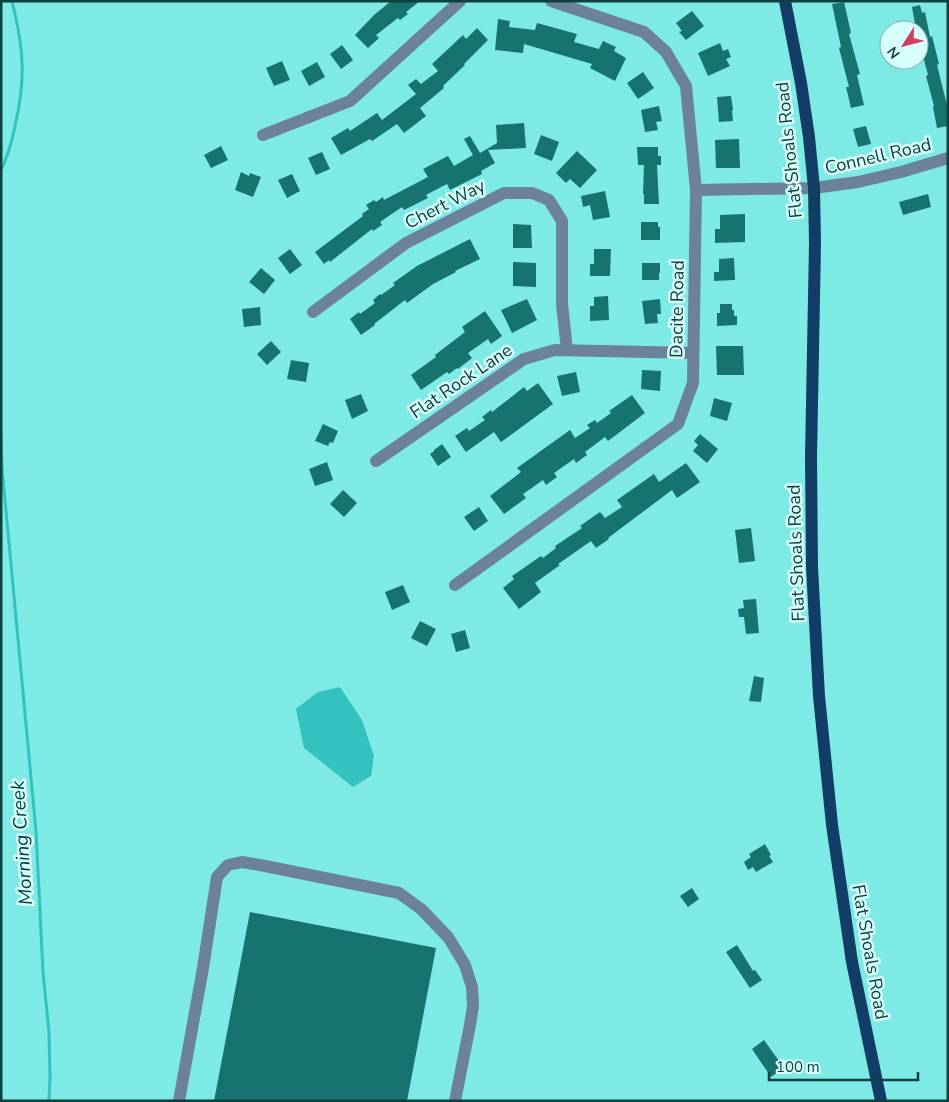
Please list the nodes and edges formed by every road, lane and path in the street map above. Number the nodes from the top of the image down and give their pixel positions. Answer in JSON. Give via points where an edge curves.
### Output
{"nodes":[{"id":1,"x":460,"y":1,"type":"edge"},
{"id":2,"x":550,"y":1,"type":"edge"},
{"id":3,"x":785,"y":1,"type":"edge"},
{"id":4,"x":263,"y":135,"type":"dead end"},
{"id":5,"x":948,"y":158,"type":"edge"},
{"id":6,"x":814,"y":188,"type":"junction"},
{"id":7,"x":696,"y":190,"type":"junction"},
{"id":8,"x":313,"y":312,"type":"dead end"},
{"id":9,"x":567,"y":350,"type":"junction"},
{"id":10,"x":693,"y":353,"type":"junction"},
{"id":11,"x":376,"y":461,"type":"dead end"},
{"id":12,"x":455,"y":585,"type":"dead end"},
{"id":13,"x":179,"y":1101,"type":"edge"},
{"id":14,"x":455,"y":1101,"type":"edge"},
{"id":15,"x":880,"y":1101,"type":"edge"}],
"edges":[{"from":1,"to":4,"type":"street","via":[[350,101]]},
{"from":2,"to":7,"type":"street","name":"Dacite Road","via":[[644,32],[666,52],[686,86]]},
{"from":3,"to":6,"type":"main road","name":"Flat Shoals Road","via":[[809,137]]},
{"from":5,"to":6,"type":"street","name":"Connell Road","via":[[858,182]]},
{"from":6,"to":7,"type":"street","name":"Connell Road"},
{"from":6,"to":15,"type":"main road","name":"Flat Shoals Road","via":[[811,458],[819,696],[832,825],[852,962]]},
{"from":7,"to":10,"type":"street","name":"Dacite Road"},
{"from":8,"to":9,"type":"street","name":"Chert Way","via":[[406,243],[504,194],[532,193],[549,200],[562,220],[562,304]]},
{"from":9,"to":10,"type":"street","name":"Flat Rock Lane"},
{"from":9,"to":11,"type":"street","name":"Flat Rock Lane","via":[[524,358]]},
{"from":10,"to":12,"type":"street","name":"Dacite Road","via":[[693,383],[678,424]]},
{"from":13,"to":14,"type":"street","via":[[217,876],[228,864],[242,862],[399,894],[421,909],[448,938],[465,965],[473,1006]]}]}
